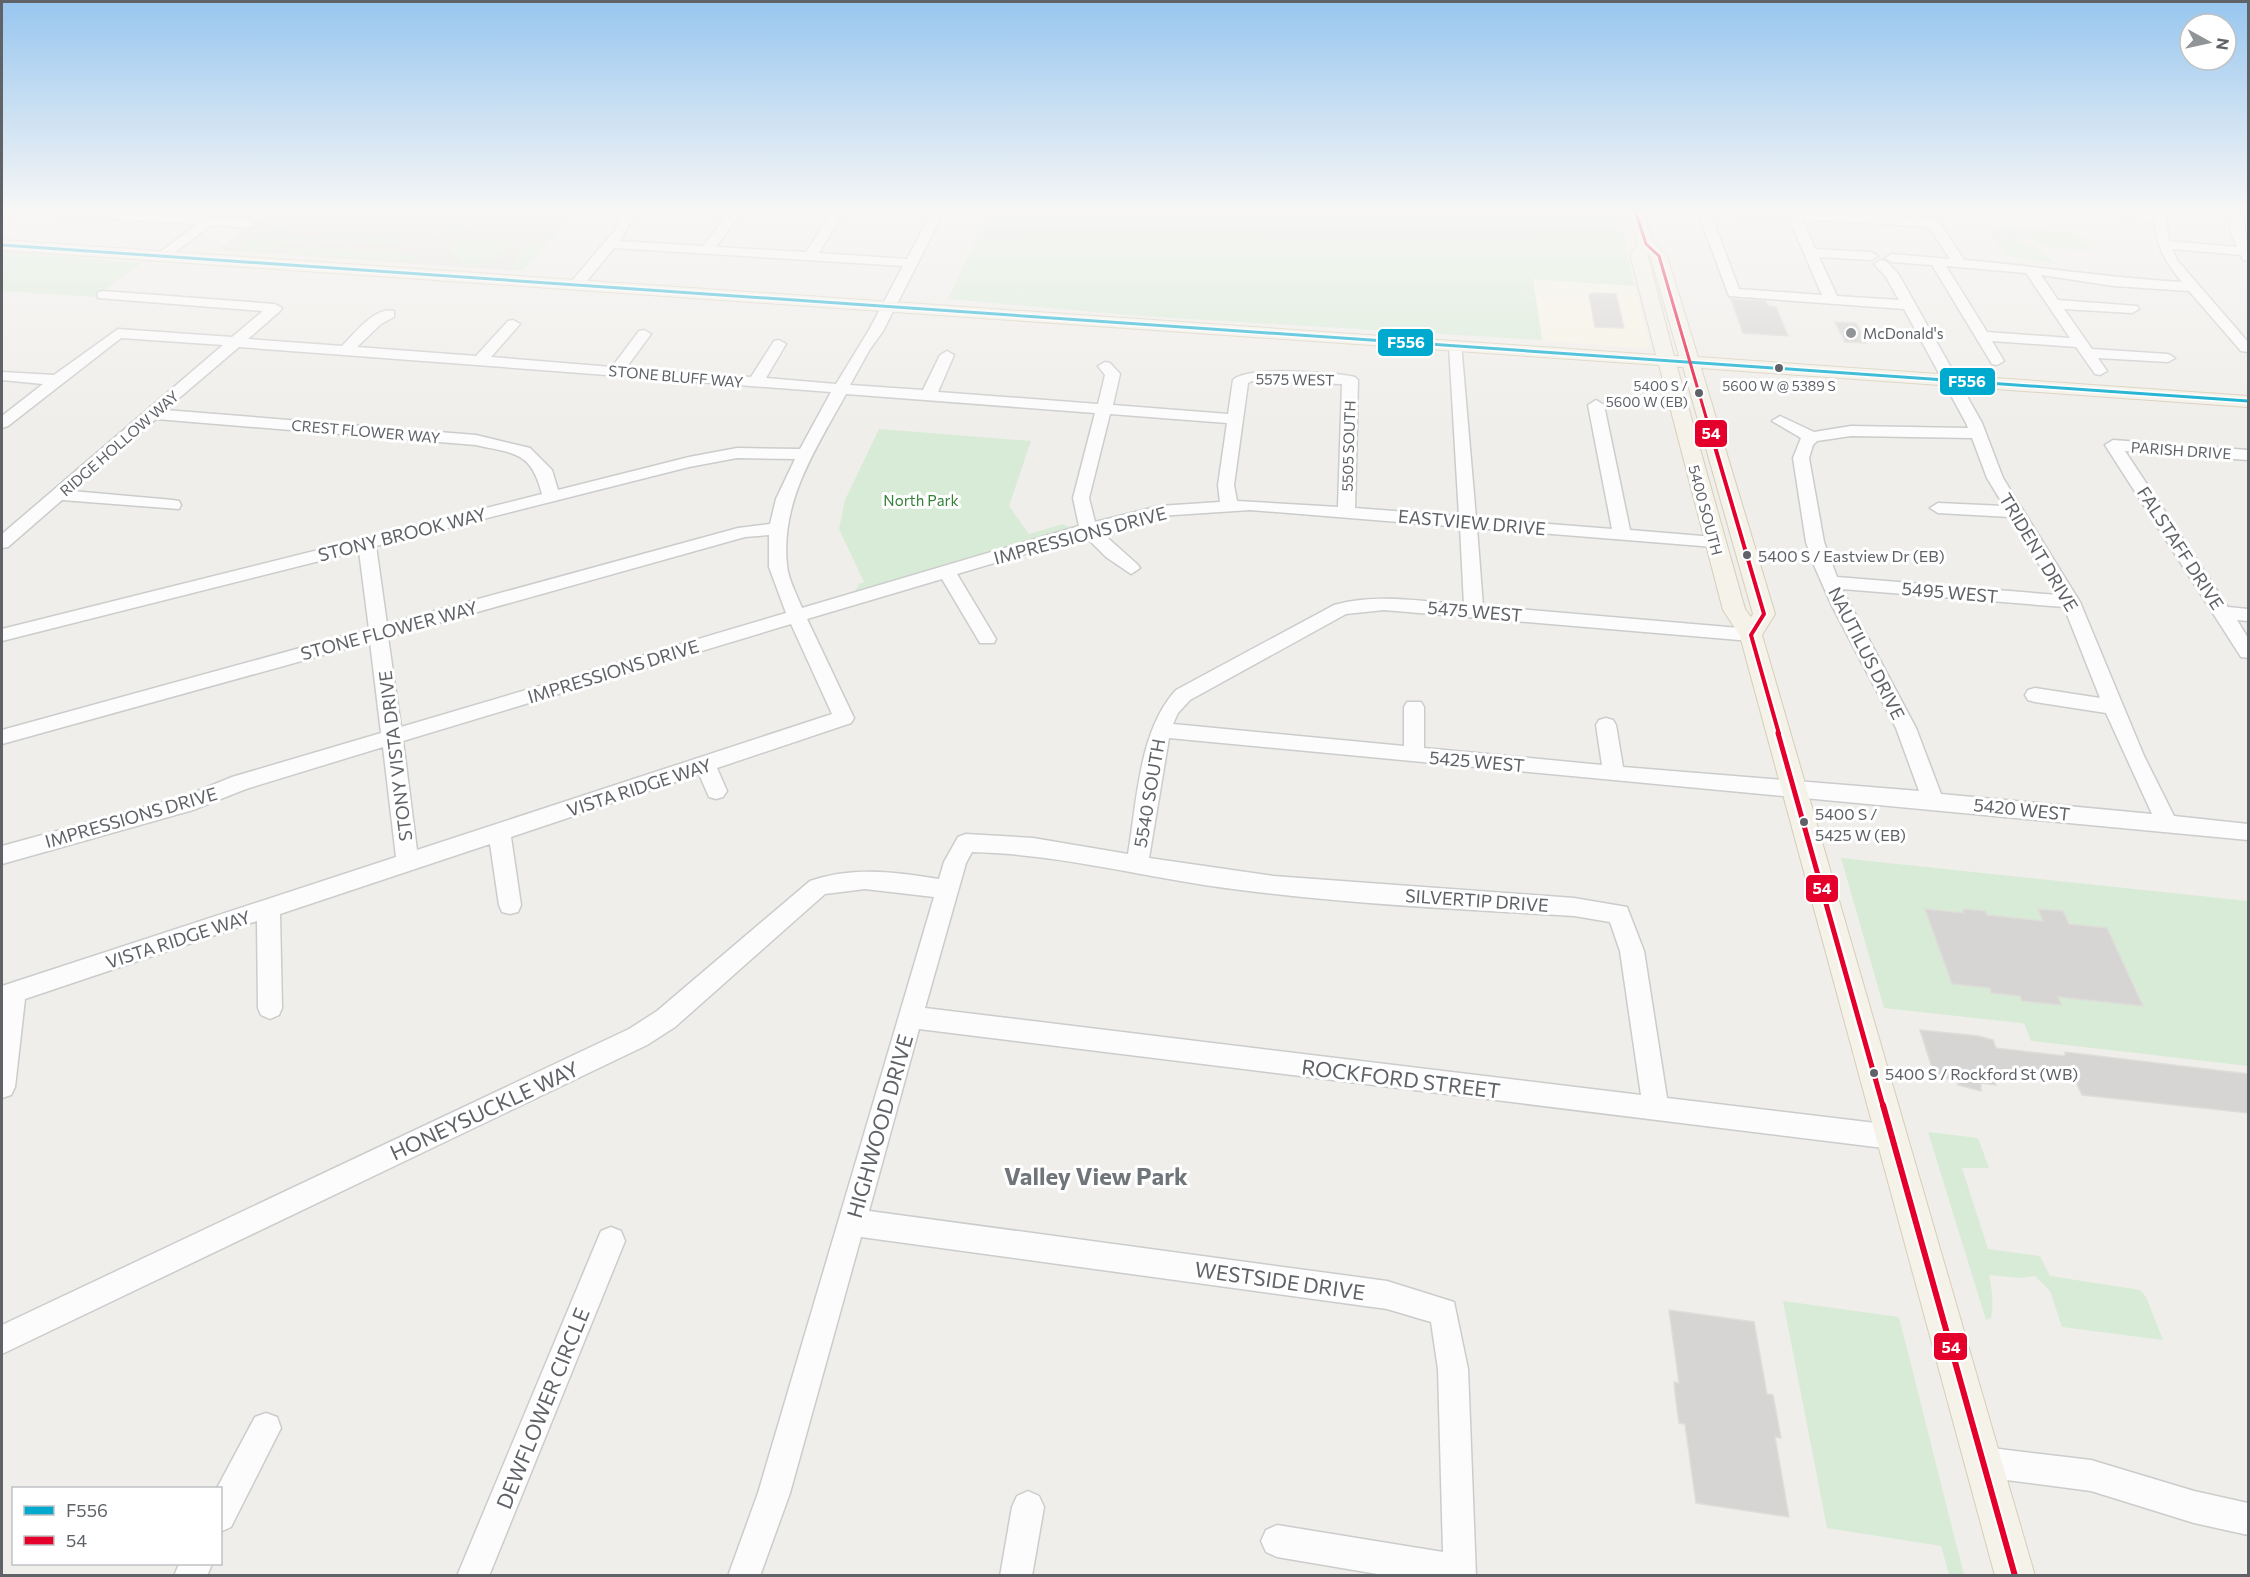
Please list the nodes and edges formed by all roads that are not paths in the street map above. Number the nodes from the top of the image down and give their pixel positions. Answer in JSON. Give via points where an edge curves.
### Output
{"nodes":[{"id":1,"x":556,"y":284,"type":"edge"},
{"id":2,"x":901,"y":284,"type":"edge"},
{"id":3,"x":1646,"y":284,"type":"edge"},
{"id":4,"x":1667,"y":284,"type":"edge"},
{"id":5,"x":1731,"y":284,"type":"edge"},
{"id":6,"x":1824,"y":284,"type":"edge"},
{"id":7,"x":1896,"y":284,"type":"edge"},
{"id":8,"x":1950,"y":284,"type":"edge"},
{"id":9,"x":2040,"y":284,"type":"edge"},
{"id":10,"x":2139,"y":284,"type":"edge"},
{"id":11,"x":2190,"y":284,"type":"edge"},
{"id":12,"x":576,"y":285,"type":"joint"},
{"id":13,"x":2193,"y":287,"type":"junction"},
{"id":14,"x":103,"y":295,"type":"dead end"},
{"id":15,"x":1831,"y":299,"type":"junction"},
{"id":16,"x":2054,"y":304,"type":"junction"},
{"id":17,"x":889,"y":305,"type":"junction"},
{"id":18,"x":1907,"y":305,"type":"junction"},
{"id":19,"x":2132,"y":309,"type":"dead end"},
{"id":20,"x":389,"y":314,"type":"dead end"},
{"id":21,"x":513,"y":324,"type":"dead end"},
{"id":22,"x":644,"y":334,"type":"dead end"},
{"id":23,"x":1982,"y":336,"type":"junction"},
{"id":24,"x":236,"y":342,"type":"junction"},
{"id":25,"x":779,"y":344,"type":"dead end"},
{"id":26,"x":1456,"y":346,"type":"junction"},
{"id":27,"x":2084,"y":348,"type":"junction"},
{"id":28,"x":2246,"y":348,"type":"dead end"},
{"id":29,"x":346,"y":350,"type":"junction"},
{"id":30,"x":947,"y":356,"type":"dead end"},
{"id":31,"x":2168,"y":358,"type":"dead end"},
{"id":32,"x":1666,"y":360,"type":"junction"},
{"id":33,"x":480,"y":361,"type":"junction"},
{"id":34,"x":1690,"y":362,"type":"junction"},
{"id":35,"x":1997,"y":362,"type":"dead end"},
{"id":36,"x":1105,"y":366,"type":"dead end"},
{"id":37,"x":616,"y":371,"type":"junction"},
{"id":38,"x":2100,"y":371,"type":"dead end"},
{"id":39,"x":2,"y":376,"type":"edge"},
{"id":40,"x":56,"y":380,"type":"junction"},
{"id":41,"x":1350,"y":380,"type":"joint"},
{"id":42,"x":1950,"y":380,"type":"junction"},
{"id":43,"x":756,"y":382,"type":"junction"},
{"id":44,"x":841,"y":389,"type":"junction"},
{"id":45,"x":929,"y":396,"type":"junction"},
{"id":46,"x":2248,"y":401,"type":"edge"},
{"id":47,"x":1596,"y":405,"type":"dead end"},
{"id":48,"x":1104,"y":409,"type":"junction"},
{"id":49,"x":152,"y":414,"type":"junction"},
{"id":50,"x":1234,"y":419,"type":"junction"},
{"id":51,"x":1780,"y":421,"type":"dead end"},
{"id":52,"x":2,"y":423,"type":"edge"},
{"id":53,"x":1977,"y":433,"type":"junction"},
{"id":54,"x":1812,"y":437,"type":"junction"},
{"id":55,"x":2113,"y":445,"type":"joint"},
{"id":56,"x":805,"y":454,"type":"junction"},
{"id":57,"x":2248,"y":455,"type":"edge"},
{"id":58,"x":60,"y":495,"type":"junction"},
{"id":59,"x":551,"y":496,"type":"junction"},
{"id":60,"x":173,"y":505,"type":"dead end"},
{"id":61,"x":1229,"y":505,"type":"junction"},
{"id":62,"x":1938,"y":508,"type":"dead end"},
{"id":63,"x":1346,"y":512,"type":"junction"},
{"id":64,"x":2017,"y":512,"type":"junction"},
{"id":65,"x":1467,"y":522,"type":"junction"},
{"id":66,"x":1088,"y":529,"type":"junction"},
{"id":67,"x":777,"y":530,"type":"junction"},
{"id":68,"x":1622,"y":534,"type":"junction"},
{"id":69,"x":1714,"y":542,"type":"junction"},
{"id":70,"x":2,"y":543,"type":"edge"},
{"id":71,"x":367,"y":543,"type":"junction"},
{"id":72,"x":1131,"y":568,"type":"dead end"},
{"id":73,"x":947,"y":572,"type":"junction"},
{"id":74,"x":1830,"y":582,"type":"junction"},
{"id":75,"x":2071,"y":602,"type":"junction"},
{"id":76,"x":1474,"y":611,"type":"junction"},
{"id":77,"x":2223,"y":613,"type":"junction"},
{"id":78,"x":2248,"y":615,"type":"edge"},
{"id":79,"x":795,"y":616,"type":"junction"},
{"id":80,"x":380,"y":632,"type":"junction"},
{"id":81,"x":2,"y":635,"type":"edge"},
{"id":82,"x":1751,"y":635,"type":"junction"},
{"id":83,"x":987,"y":639,"type":"dead end"},
{"id":84,"x":2248,"y":652,"type":"edge"},
{"id":85,"x":1216,"y":676,"type":"joint"},
{"id":86,"x":2035,"y":695,"type":"dead end"},
{"id":87,"x":1414,"y":706,"type":"dead end"},
{"id":88,"x":2113,"y":707,"type":"junction"},
{"id":89,"x":1606,"y":725,"type":"dead end"},
{"id":90,"x":1160,"y":730,"type":"junction"},
{"id":91,"x":2,"y":737,"type":"edge"},
{"id":92,"x":394,"y":737,"type":"junction"},
{"id":93,"x":1414,"y":755,"type":"junction"},
{"id":94,"x":706,"y":766,"type":"junction"},
{"id":95,"x":1614,"y":774,"type":"junction"},
{"id":96,"x":1794,"y":789,"type":"junction"},
{"id":97,"x":716,"y":791,"type":"dead end"},
{"id":98,"x":1933,"y":801,"type":"junction"},
{"id":99,"x":2167,"y":824,"type":"junction"},
{"id":100,"x":499,"y":832,"type":"junction"},
{"id":101,"x":2248,"y":832,"type":"edge"},
{"id":102,"x":2,"y":855,"type":"edge"},
{"id":103,"x":408,"y":862,"type":"junction"},
{"id":104,"x":1137,"y":865,"type":"junction"},
{"id":105,"x":947,"y":890,"type":"junction"},
{"id":106,"x":510,"y":905,"type":"dead end"},
{"id":107,"x":268,"y":909,"type":"junction"},
{"id":108,"x":8,"y":994,"type":"edge"},
{"id":109,"x":270,"y":1008,"type":"dead end"},
{"id":110,"x":910,"y":1017,"type":"junction"},
{"id":111,"x":2,"y":1087,"type":"edge"},
{"id":112,"x":1656,"y":1109,"type":"junction"},
{"id":113,"x":1892,"y":1137,"type":"junction"},
{"id":114,"x":851,"y":1222,"type":"junction"},
{"id":115,"x":611,"y":1241,"type":"dead end"},
{"id":116,"x":2,"y":1340,"type":"edge"},
{"id":117,"x":266,"y":1428,"type":"dead end"},
{"id":118,"x":1983,"y":1462,"type":"junction"},
{"id":119,"x":1028,"y":1507,"type":"dead end"},
{"id":120,"x":222,"y":1512,"type":"edge"},
{"id":121,"x":2248,"y":1519,"type":"edge"},
{"id":122,"x":1278,"y":1541,"type":"dead end"},
{"id":123,"x":1460,"y":1573,"type":"edge"},
{"id":124,"x":473,"y":1575,"type":"edge"},
{"id":125,"x":744,"y":1575,"type":"edge"},
{"id":126,"x":1016,"y":1575,"type":"edge"},
{"id":127,"x":2015,"y":1575,"type":"edge"}],
"edges":[{"from":1,"to":12,"type":"main road"},
{"from":2,"to":17,"type":"street","name":"VISTA RIDGE WAY"},
{"from":3,"to":32,"type":"main road","name":"5400 SOUTH"},
{"from":4,"to":34,"type":"main road","name":"5400 SOUTH"},
{"from":5,"to":15,"type":"street","via":[[1734,292]]},
{"from":6,"to":15,"type":"street"},
{"from":7,"to":18,"type":"street","name":"TRIDENT DRIVE"},
{"from":8,"to":23,"type":"street"},
{"from":9,"to":16,"type":"street"},
{"from":10,"to":13,"type":"street"},
{"from":11,"to":13,"type":"street"},
{"from":12,"to":17,"type":"main road"},
{"from":13,"to":28,"type":"street"},
{"from":14,"to":24,"type":"street","name":"RIDGE HOLLOW WAY","via":[[275,308]]},
{"from":15,"to":18,"type":"street"},
{"from":16,"to":19,"type":"street"},
{"from":16,"to":27,"type":"street"},
{"from":17,"to":26,"type":"main road"},
{"from":17,"to":44,"type":"street","name":"VISTA RIDGE WAY"},
{"from":18,"to":42,"type":"street","name":"TRIDENT DRIVE"},
{"from":20,"to":29,"type":"street"},
{"from":21,"to":33,"type":"street"},
{"from":22,"to":37,"type":"street"},
{"from":23,"to":27,"type":"street"},
{"from":23,"to":35,"type":"street"},
{"from":24,"to":29,"type":"street","name":"STONE BLUFF WAY"},
{"from":24,"to":40,"type":"street","name":"STONE BLUFF WAY","via":[[118,333]]},
{"from":24,"to":49,"type":"street","name":"RIDGE HOLLOW WAY"},
{"from":25,"to":43,"type":"street"},
{"from":26,"to":32,"type":"main road"},
{"from":26,"to":65,"type":"street"},
{"from":27,"to":31,"type":"street"},
{"from":27,"to":38,"type":"street"},
{"from":29,"to":33,"type":"street","name":"STONE BLUFF WAY"},
{"from":30,"to":45,"type":"street"},
{"from":32,"to":34,"type":"main road"},
{"from":32,"to":69,"type":"main road","name":"5400 SOUTH"},
{"from":33,"to":37,"type":"street","name":"STONE BLUFF WAY"},
{"from":34,"to":42,"type":"main road"},
{"from":34,"to":82,"type":"main road","name":"5400 SOUTH","via":[[1764,614]]},
{"from":36,"to":48,"type":"street","via":[[1113,374]]},
{"from":37,"to":43,"type":"street","name":"STONE BLUFF WAY"},
{"from":39,"to":40,"type":"street"},
{"from":40,"to":52,"type":"street"},
{"from":41,"to":50,"type":"street","name":"5575 WEST","via":[[1241,380]]},
{"from":41,"to":63,"type":"street","name":"5505 SOUTH"},
{"from":42,"to":46,"type":"main road"},
{"from":42,"to":53,"type":"street","name":"TRIDENT DRIVE"},
{"from":43,"to":44,"type":"street","name":"STONE BLUFF WAY"},
{"from":44,"to":45,"type":"street","name":"STONE BLUFF WAY"},
{"from":44,"to":56,"type":"street","name":"VISTA RIDGE WAY"},
{"from":45,"to":48,"type":"street","name":"STONE BLUFF WAY"},
{"from":47,"to":68,"type":"street"},
{"from":48,"to":50,"type":"street","name":"STONE BLUFF WAY"},
{"from":48,"to":66,"type":"street","via":[[1081,498]]},
{"from":49,"to":58,"type":"street","name":"RIDGE HOLLOW WAY"},
{"from":49,"to":59,"type":"street","name":"CREST FLOWER WAY","via":[[476,440],[524,450],[544,470]]},
{"from":50,"to":61,"type":"street","via":[[1226,484]]},
{"from":51,"to":54,"type":"street"},
{"from":53,"to":54,"type":"street","via":[[1851,430]]},
{"from":53,"to":64,"type":"street","name":"TRIDENT DRIVE","via":[[1995,478]]},
{"from":54,"to":74,"type":"street","name":"NAUTILUS DRIVE","via":[[1805,443],[1801,458],[1815,542]]},
{"from":55,"to":57,"type":"street","name":"PARISH DRIVE"},
{"from":55,"to":77,"type":"street","name":"FALSTAFF DRIVE"},
{"from":56,"to":59,"type":"street","name":"STONY BROOK WAY","via":[[737,453]]},
{"from":56,"to":67,"type":"street","name":"VISTA RIDGE WAY","via":[[784,499]]},
{"from":58,"to":60,"type":"street"},
{"from":58,"to":70,"type":"street","name":"RIDGE HOLLOW WAY"},
{"from":59,"to":71,"type":"street","name":"STONY BROOK WAY"},
{"from":61,"to":63,"type":"street","name":"EASTVIEW DRIVE"},
{"from":61,"to":66,"type":"street","name":"IMPRESSIONS DRIVE","via":[[1159,511]]},
{"from":62,"to":64,"type":"street"},
{"from":63,"to":65,"type":"street","name":"EASTVIEW DRIVE"},
{"from":64,"to":75,"type":"street","name":"TRIDENT DRIVE"},
{"from":65,"to":68,"type":"street","name":"EASTVIEW DRIVE"},
{"from":65,"to":76,"type":"street"},
{"from":66,"to":72,"type":"street","via":[[1093,538]]},
{"from":66,"to":73,"type":"street","name":"IMPRESSIONS DRIVE"},
{"from":67,"to":79,"type":"street","name":"VISTA RIDGE WAY","via":[[778,567]]},
{"from":67,"to":80,"type":"street","name":"STONE FLOWER WAY","via":[[744,532]]},
{"from":68,"to":69,"type":"street","name":"EASTVIEW DRIVE"},
{"from":69,"to":82,"type":"main road","via":[[1728,555]]},
{"from":71,"to":80,"type":"street","name":"STONY VISTA DRIVE"},
{"from":71,"to":81,"type":"street","name":"STONY BROOK WAY"},
{"from":73,"to":79,"type":"street","name":"IMPRESSIONS DRIVE"},
{"from":73,"to":83,"type":"street"},
{"from":74,"to":75,"type":"street","name":"5495 WEST"},
{"from":74,"to":98,"type":"street","name":"NAUTILUS DRIVE","via":[[1906,728]]},
{"from":75,"to":88,"type":"street","name":"TRIDENT DRIVE"},
{"from":76,"to":82,"type":"street","name":"5475 WEST"},
{"from":76,"to":85,"type":"street","name":"5475 WEST","via":[[1384,604],[1340,609]]},
{"from":77,"to":78,"type":"street"},
{"from":77,"to":84,"type":"street","name":"FALSTAFF DRIVE"},
{"from":79,"to":92,"type":"street","name":"IMPRESSIONS DRIVE"},
{"from":79,"to":94,"type":"street","name":"VISTA RIDGE WAY","via":[[844,718]]},
{"from":80,"to":91,"type":"street","name":"STONE FLOWER WAY"},
{"from":80,"to":92,"type":"street","name":"STONY VISTA DRIVE"},
{"from":82,"to":96,"type":"main road"},
{"from":85,"to":90,"type":"street","name":"5540 SOUTH","via":[[1183,694]]},
{"from":86,"to":88,"type":"street"},
{"from":87,"to":93,"type":"street"},
{"from":88,"to":99,"type":"street","name":"TRIDENT DRIVE"},
{"from":89,"to":95,"type":"street"},
{"from":90,"to":93,"type":"street","name":"5425 WEST"},
{"from":90,"to":104,"type":"street","name":"5540 SOUTH"},
{"from":92,"to":102,"type":"street","name":"IMPRESSIONS DRIVE","via":[[239,783],[193,802]]},
{"from":92,"to":103,"type":"street","name":"STONY VISTA DRIVE"},
{"from":93,"to":95,"type":"street","name":"5425 WEST"},
{"from":94,"to":97,"type":"street"},
{"from":94,"to":100,"type":"street","name":"VISTA RIDGE WAY"},
{"from":95,"to":96,"type":"street","name":"5425 WEST"},
{"from":96,"to":98,"type":"street","name":"5420 WEST"},
{"from":96,"to":113,"type":"main road"},
{"from":98,"to":99,"type":"street","name":"5420 WEST"},
{"from":99,"to":101,"type":"street","name":"5420 WEST"},
{"from":100,"to":103,"type":"street","name":"VISTA RIDGE WAY"},
{"from":100,"to":106,"type":"street"},
{"from":103,"to":107,"type":"street","name":"VISTA RIDGE WAY"},
{"from":104,"to":105,"type":"street","name":"HIGHWOOD DRIVE","via":[[1050,848],[966,843],[955,862]]},
{"from":104,"to":112,"type":"street","name":"SILVERTIP DRIVE","via":[[1276,885],[1619,914],[1632,951]]},
{"from":105,"to":110,"type":"street","name":"HIGHWOOD DRIVE"},
{"from":105,"to":116,"type":"street","name":"HONEYSUCKLE WAY","via":[[851,880],[818,887],[666,1019],[638,1037]]},
{"from":107,"to":108,"type":"street","name":"VISTA RIDGE WAY"},
{"from":107,"to":109,"type":"street"},
{"from":108,"to":111,"type":"street"},
{"from":110,"to":112,"type":"street","name":"ROCKFORD STREET"},
{"from":110,"to":114,"type":"street","name":"HIGHWOOD DRIVE"},
{"from":112,"to":113,"type":"street","name":"ROCKFORD STREET"},
{"from":113,"to":118,"type":"main road"},
{"from":114,"to":123,"type":"street","name":"WESTSIDE DRIVE","via":[[1387,1295],[1444,1312],[1453,1369]]},
{"from":114,"to":125,"type":"street","name":"HIGHWOOD DRIVE","via":[[774,1493]]},
{"from":115,"to":124,"type":"street","name":"DEWFLOWER CIRCLE"},
{"from":117,"to":120,"type":"street"},
{"from":118,"to":121,"type":"street","via":[[2095,1477],[2185,1506]]},
{"from":118,"to":127,"type":"main road"},
{"from":119,"to":126,"type":"street"},
{"from":122,"to":123,"type":"street"}]}
